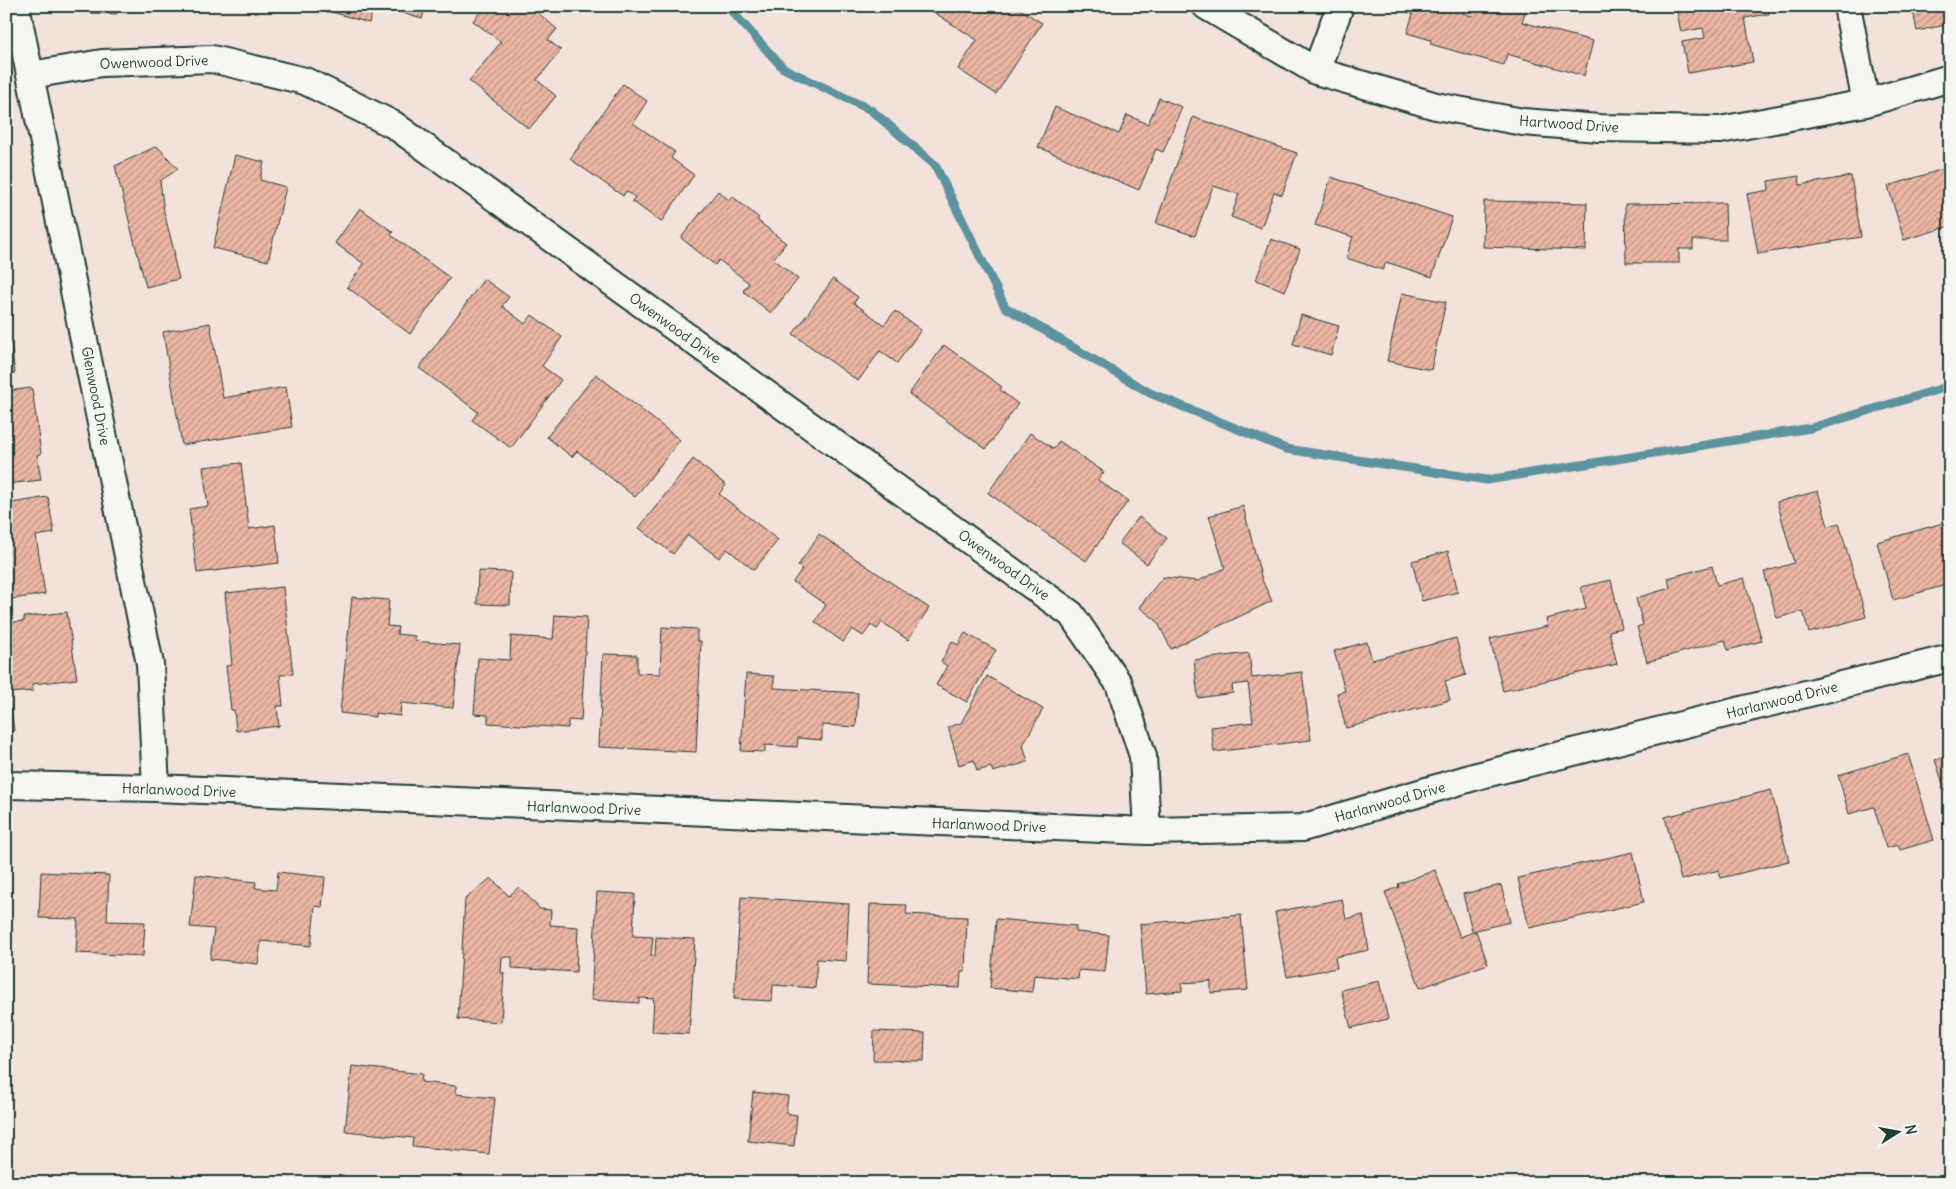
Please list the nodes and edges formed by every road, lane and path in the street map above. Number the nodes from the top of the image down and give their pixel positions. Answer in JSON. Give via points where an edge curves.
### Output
{"nodes":[{"id":1,"x":16,"y":6,"type":"edge"},
{"id":2,"x":1206,"y":6,"type":"edge"},
{"id":3,"x":1340,"y":6,"type":"edge"},
{"id":4,"x":1847,"y":6,"type":"edge"},
{"id":5,"x":1316,"y":71,"type":"junction"},
{"id":6,"x":31,"y":75,"type":"junction"},
{"id":7,"x":1950,"y":78,"type":"edge"},
{"id":8,"x":1866,"y":103,"type":"junction"},
{"id":9,"x":1950,"y":658,"type":"edge"},
{"id":10,"x":6,"y":785,"type":"edge"},
{"id":11,"x":156,"y":788,"type":"junction"},
{"id":12,"x":1147,"y":831,"type":"junction"}],
"edges":[{"from":1,"to":6,"type":"street","name":"Glenwood Drive"},
{"from":2,"to":5,"type":"street","name":"Hartwood Drive"},
{"from":3,"to":5,"type":"street"},
{"from":4,"to":8,"type":"street"},
{"from":5,"to":8,"type":"street","name":"Hartwood Drive","via":[[1436,106],[1523,122],[1599,128],[1720,130]]},
{"from":6,"to":11,"type":"street","name":"Glenwood Drive","via":[[150,664]]},
{"from":6,"to":12,"type":"street","name":"Owenwood Drive","via":[[102,62],[212,59],[305,81],[394,125],[1071,614],[1119,684],[1143,756]]},
{"from":7,"to":8,"type":"street","name":"Hartwood Drive"},
{"from":9,"to":12,"type":"street","name":"Harlanwood Drive","via":[[1477,776],[1302,828]]},
{"from":10,"to":11,"type":"street","name":"Harlanwood Drive"},
{"from":11,"to":12,"type":"street","name":"Harlanwood Drive"}]}
